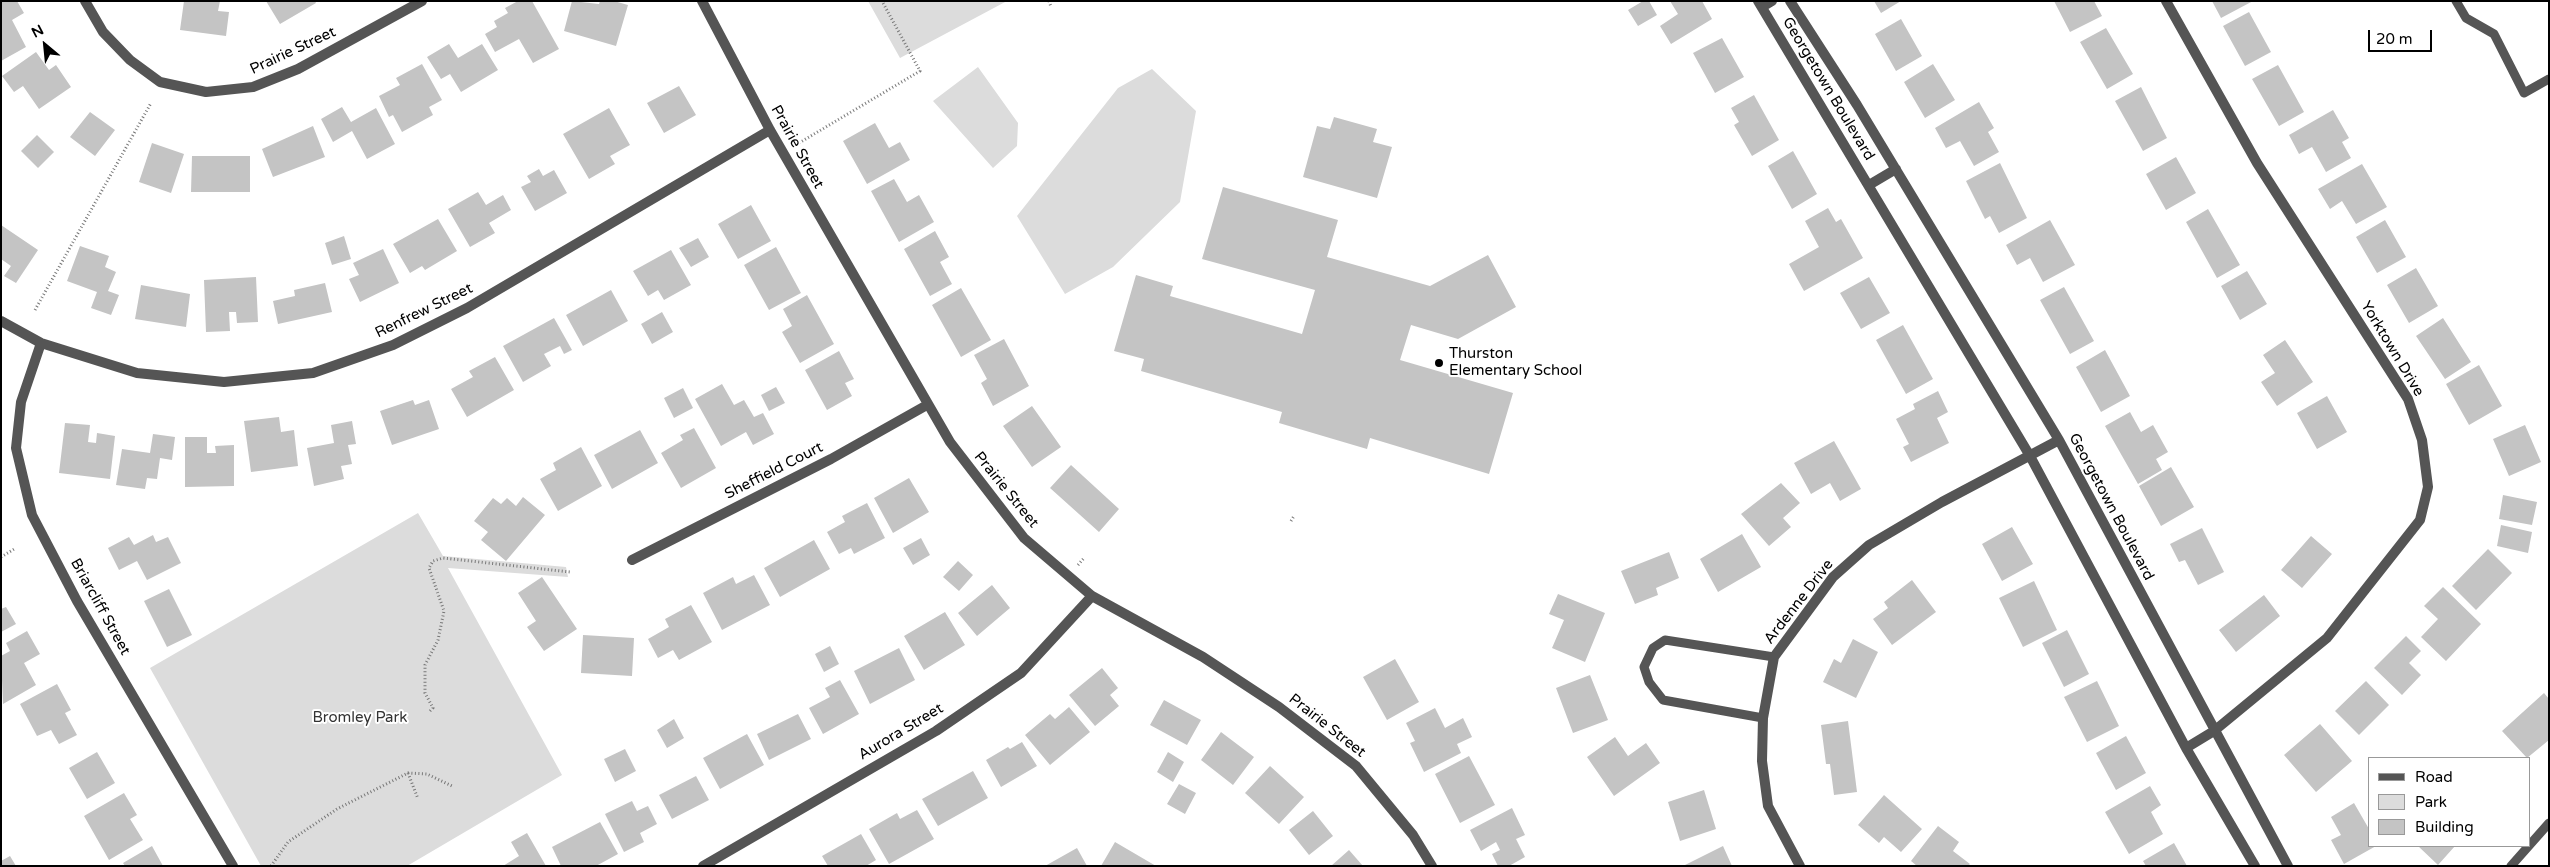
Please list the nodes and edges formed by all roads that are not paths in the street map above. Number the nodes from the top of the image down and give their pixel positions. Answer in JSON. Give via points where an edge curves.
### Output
{"nodes":[{"id":1,"x":85,"y":1,"type":"edge"},
{"id":2,"x":422,"y":1,"type":"edge"},
{"id":3,"x":702,"y":1,"type":"edge"},
{"id":4,"x":1772,"y":1,"type":"edge"},
{"id":5,"x":1790,"y":1,"type":"edge"},
{"id":6,"x":2166,"y":1,"type":"edge"},
{"id":7,"x":2456,"y":1,"type":"edge"},
{"id":8,"x":1760,"y":4,"type":"edge"},
{"id":9,"x":2549,"y":78,"type":"edge"},
{"id":10,"x":770,"y":130,"type":"junction"},
{"id":11,"x":1896,"y":169,"type":"junction"},
{"id":12,"x":1869,"y":186,"type":"junction"},
{"id":13,"x":1,"y":320,"type":"edge"},
{"id":14,"x":41,"y":343,"type":"junction"},
{"id":15,"x":928,"y":405,"type":"junction"},
{"id":16,"x":2059,"y":440,"type":"junction"},
{"id":17,"x":2030,"y":456,"type":"junction"},
{"id":18,"x":632,"y":560,"type":"dead end"},
{"id":19,"x":1092,"y":596,"type":"junction"},
{"id":20,"x":1774,"y":656,"type":"junction"},
{"id":21,"x":1762,"y":718,"type":"junction"},
{"id":22,"x":2214,"y":731,"type":"junction"},
{"id":23,"x":2186,"y":748,"type":"junction"},
{"id":24,"x":2549,"y":823,"type":"edge"},
{"id":25,"x":2530,"y":844,"type":"edge"},
{"id":26,"x":2528,"y":847,"type":"edge"},
{"id":27,"x":233,"y":866,"type":"edge"},
{"id":28,"x":703,"y":866,"type":"edge"},
{"id":29,"x":1432,"y":866,"type":"edge"},
{"id":30,"x":1800,"y":866,"type":"edge"},
{"id":31,"x":2255,"y":866,"type":"edge"},
{"id":32,"x":2288,"y":866,"type":"edge"},
{"id":33,"x":2511,"y":866,"type":"edge"}],
"edges":[{"from":1,"to":2,"type":"street","name":"Prairie Street","via":[[103,32],[130,60],[160,82],[206,92],[253,87],[298,68]]},
{"from":3,"to":10,"type":"street","name":"Prairie Street"},
{"from":4,"to":8,"type":"street","name":"Georgetown Boulevard"},
{"from":5,"to":11,"type":"street","name":"Georgetown Boulevard"},
{"from":6,"to":22,"type":"street","name":"Yorktown Drive","via":[[2257,163],[2408,399],[2422,440],[2428,487],[2420,520],[2327,638]]},
{"from":7,"to":9,"type":"lane","via":[[2466,18],[2494,34],[2524,93]]},
{"from":8,"to":12,"type":"street","name":"Georgetown Boulevard"},
{"from":10,"to":14,"type":"street","name":"Renfrew Street","via":[[468,308],[393,345],[313,373],[224,382],[137,373]]},
{"from":10,"to":15,"type":"street","name":"Prairie Street"},
{"from":11,"to":12,"type":"street","name":"Georgetown Boulevard"},
{"from":11,"to":16,"type":"street","name":"Georgetown Boulevard"},
{"from":12,"to":17,"type":"street","name":"Georgetown Boulevard"},
{"from":13,"to":14,"type":"street","name":"Renfrew Street"},
{"from":14,"to":27,"type":"street","name":"Briarcliff Street","via":[[21,402],[16,448],[32,515],[77,601]]},
{"from":15,"to":18,"type":"street","name":"Sheffield Court","via":[[831,459]]},
{"from":15,"to":19,"type":"street","name":"Prairie Street","via":[[950,442],[1024,538]]},
{"from":16,"to":17,"type":"street","name":"Ardenne Drive"},
{"from":16,"to":22,"type":"street","name":"Georgetown Boulevard"},
{"from":17,"to":20,"type":"street","name":"Ardenne Drive","via":[[1869,545],[1834,577]]},
{"from":17,"to":23,"type":"street","name":"Georgetown Boulevard"},
{"from":19,"to":28,"type":"street","name":"Aurora Street","via":[[1021,673],[936,730]]},
{"from":19,"to":29,"type":"street","name":"Prairie Street","via":[[1203,657],[1279,707],[1356,766],[1413,835]]},
{"from":20,"to":21,"type":"street","name":"Ardenne Drive"},
{"from":20,"to":21,"type":"lane","via":[[1665,640],[1653,648],[1644,667],[1648,682],[1663,700]]},
{"from":21,"to":30,"type":"street","name":"Ardenne Drive","via":[[1762,762],[1768,806]]},
{"from":22,"to":23,"type":"street","name":"Yorktown Drive"},
{"from":22,"to":32,"type":"street","name":"Georgetown Boulevard"},
{"from":23,"to":31,"type":"street","name":"Georgetown Boulevard"},
{"from":24,"to":25,"type":"lane"},
{"from":26,"to":33,"type":"lane"}]}
